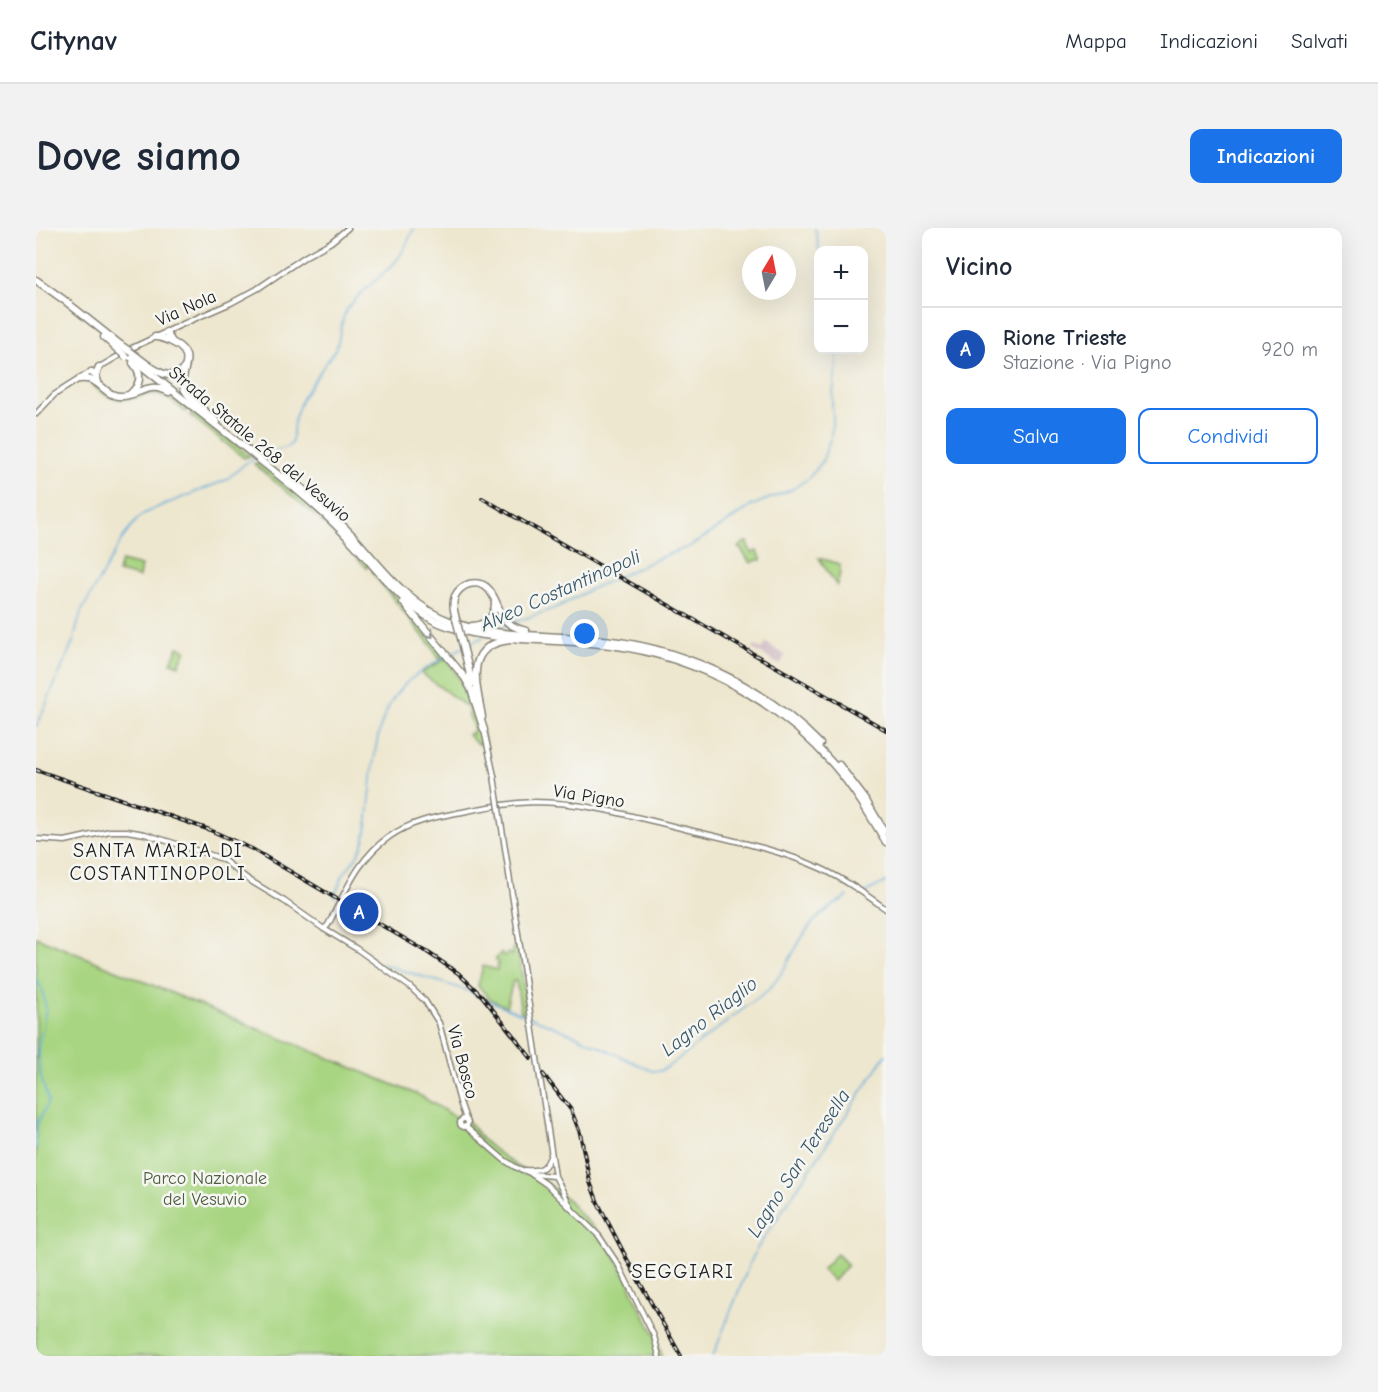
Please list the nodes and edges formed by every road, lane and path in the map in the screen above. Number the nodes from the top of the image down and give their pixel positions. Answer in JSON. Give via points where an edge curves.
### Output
{"nodes":[{"id":1,"x":348,"y":228,"type":"edge"},
{"id":2,"x":36,"y":282,"type":"edge"},
{"id":3,"x":167,"y":333,"type":"junction"},
{"id":4,"x":154,"y":337,"type":"joint"},
{"id":5,"x":120,"y":348,"type":"junction"},
{"id":6,"x":129,"y":355,"type":"junction"},
{"id":7,"x":187,"y":364,"type":"junction"},
{"id":8,"x":99,"y":367,"type":"joint"},
{"id":9,"x":93,"y":377,"type":"junction"},
{"id":10,"x":80,"y":379,"type":"joint"},
{"id":11,"x":128,"y":395,"type":"junction"},
{"id":12,"x":195,"y":408,"type":"junction"},
{"id":13,"x":36,"y":414,"type":"edge"},
{"id":14,"x":220,"y":424,"type":"junction"},
{"id":15,"x":254,"y":453,"type":"junction"},
{"id":16,"x":374,"y":563,"type":"junction"},
{"id":17,"x":388,"y":582,"type":"junction"},
{"id":18,"x":495,"y":599,"type":"junction"},
{"id":19,"x":428,"y":611,"type":"junction"},
{"id":20,"x":488,"y":633,"type":"junction"},
{"id":21,"x":563,"y":637,"type":"junction"},
{"id":22,"x":569,"y":641,"type":"junction"},
{"id":23,"x":484,"y":730,"type":"junction"},
{"id":24,"x":886,"y":834,"type":"edge"},
{"id":25,"x":36,"y":839,"type":"edge"},
{"id":26,"x":886,"y":842,"type":"edge"},
{"id":27,"x":886,"y":909,"type":"edge"},
{"id":28,"x":324,"y":929,"type":"junction"},
{"id":29,"x":551,"y":1153,"type":"junction"},
{"id":30,"x":522,"y":1170,"type":"junction"},
{"id":31,"x":530,"y":1173,"type":"junction"},
{"id":32,"x":555,"y":1176,"type":"junction"},
{"id":33,"x":540,"y":1179,"type":"junction"},
{"id":34,"x":571,"y":1207,"type":"junction"},
{"id":35,"x":659,"y":1356,"type":"edge"}],
"edges":[{"from":1,"to":3,"type":"main road","name":"Via Nola","via":[[257,290]]},
{"from":2,"to":5,"type":"highway","name":"Strada Statale 268 del Vesuvio"},
{"from":2,"to":5,"type":"highway","name":"Strada Statale 268 del Vesuvio","via":[[64,300]]},
{"from":3,"to":4,"type":"highway"},
{"from":3,"to":7,"type":"highway","via":[[184,351]]},
{"from":4,"to":8,"type":"main road","name":"Via Nola"},
{"from":5,"to":6,"type":"highway","name":"Strada Statale 268 del Vesuvio","bridge":true},
{"from":6,"to":7,"type":"highway","via":[[168,376],[178,374]]},
{"from":6,"to":11,"type":"highway","via":[[139,377]]},
{"from":6,"to":12,"type":"highway","name":"Strada Statale 268 del Vesuvio"},
{"from":6,"to":14,"type":"highway","name":"Strada Statale 268 del Vesuvio"},
{"from":7,"to":14,"type":"highway","via":[[185,389]]},
{"from":8,"to":9,"type":"highway"},
{"from":9,"to":10,"type":"highway"},
{"from":9,"to":11,"type":"highway","via":[[110,393]]},
{"from":10,"to":13,"type":"main road","via":[[54,395]]},
{"from":11,"to":12,"type":"highway","via":[[161,388]]},
{"from":12,"to":15,"type":"highway","name":"Strada Statale 268 del Vesuvio"},
{"from":14,"to":15,"type":"highway","name":"Strada Statale 268 del Vesuvio"},
{"from":15,"to":16,"type":"highway","name":"Strada Statale 268 del Vesuvio","via":[[327,513]]},
{"from":16,"to":17,"type":"highway","name":"Strada Statale 268 del Vesuvio"},
{"from":16,"to":19,"type":"highway","name":"Strada Statale 268 del Vesuvio"},
{"from":17,"to":20,"type":"highway","name":"Strada Statale 268 del Vesuvio","via":[[426,616],[451,627]]},
{"from":17,"to":23,"type":"highway","one_way":true,"via":[[469,684]]},
{"from":18,"to":19,"type":"highway","via":[[492,616],[476,626]]},
{"from":18,"to":21,"type":"highway","via":[[510,624]]},
{"from":18,"to":23,"type":"highway","bridge":true,"via":[[482,585],[467,585],[459,590],[453,609]]},
{"from":19,"to":20,"type":"highway","name":"Strada Statale 268 del Vesuvio"},
{"from":20,"to":21,"type":"highway","name":"Strada Statale 268 del Vesuvio"},
{"from":20,"to":22,"type":"highway","name":"Strada Statale 268 del Vesuvio"},
{"from":21,"to":24,"type":"highway","name":"Strada Statale 268 del Vesuvio","via":[[623,642],[660,650],[751,690],[826,750]]},
{"from":22,"to":23,"type":"highway","via":[[511,640],[486,649],[475,675]]},
{"from":22,"to":26,"type":"highway","name":"Strada Statale 268 del Vesuvio","via":[[659,654],[706,672],[755,698],[798,730],[833,764]]},
{"from":23,"to":29,"type":"main road","bridge":true},
{"from":25,"to":28,"type":"main road","name":"Via Bosco","via":[[65,841],[116,830],[168,841],[222,860]]},
{"from":27,"to":28,"type":"main road","name":"Via Pigno","via":[[829,872],[772,850],[597,808],[532,802],[429,818],[390,837],[364,859]]},
{"from":28,"to":30,"type":"main road","name":"Via Bosco","via":[[372,958],[425,1001],[439,1023],[465,1121],[475,1135]]},
{"from":29,"to":30,"type":"main road","via":[[547,1164],[539,1170]]},
{"from":29,"to":32,"type":"main road"},
{"from":30,"to":31,"type":"main road","name":"Via Bosco"},
{"from":31,"to":32,"type":"main road","name":"Via Bosco"},
{"from":31,"to":33,"type":"main road","name":"Via Bosco"},
{"from":32,"to":33,"type":"main road","via":[[550,1181]]},
{"from":32,"to":34,"type":"main road","name":"Via Bosco"},
{"from":33,"to":34,"type":"main road","name":"Via Bosco"},
{"from":34,"to":35,"type":"main road","name":"Via Bosco","via":[[599,1236],[614,1259],[654,1336]]}]}
